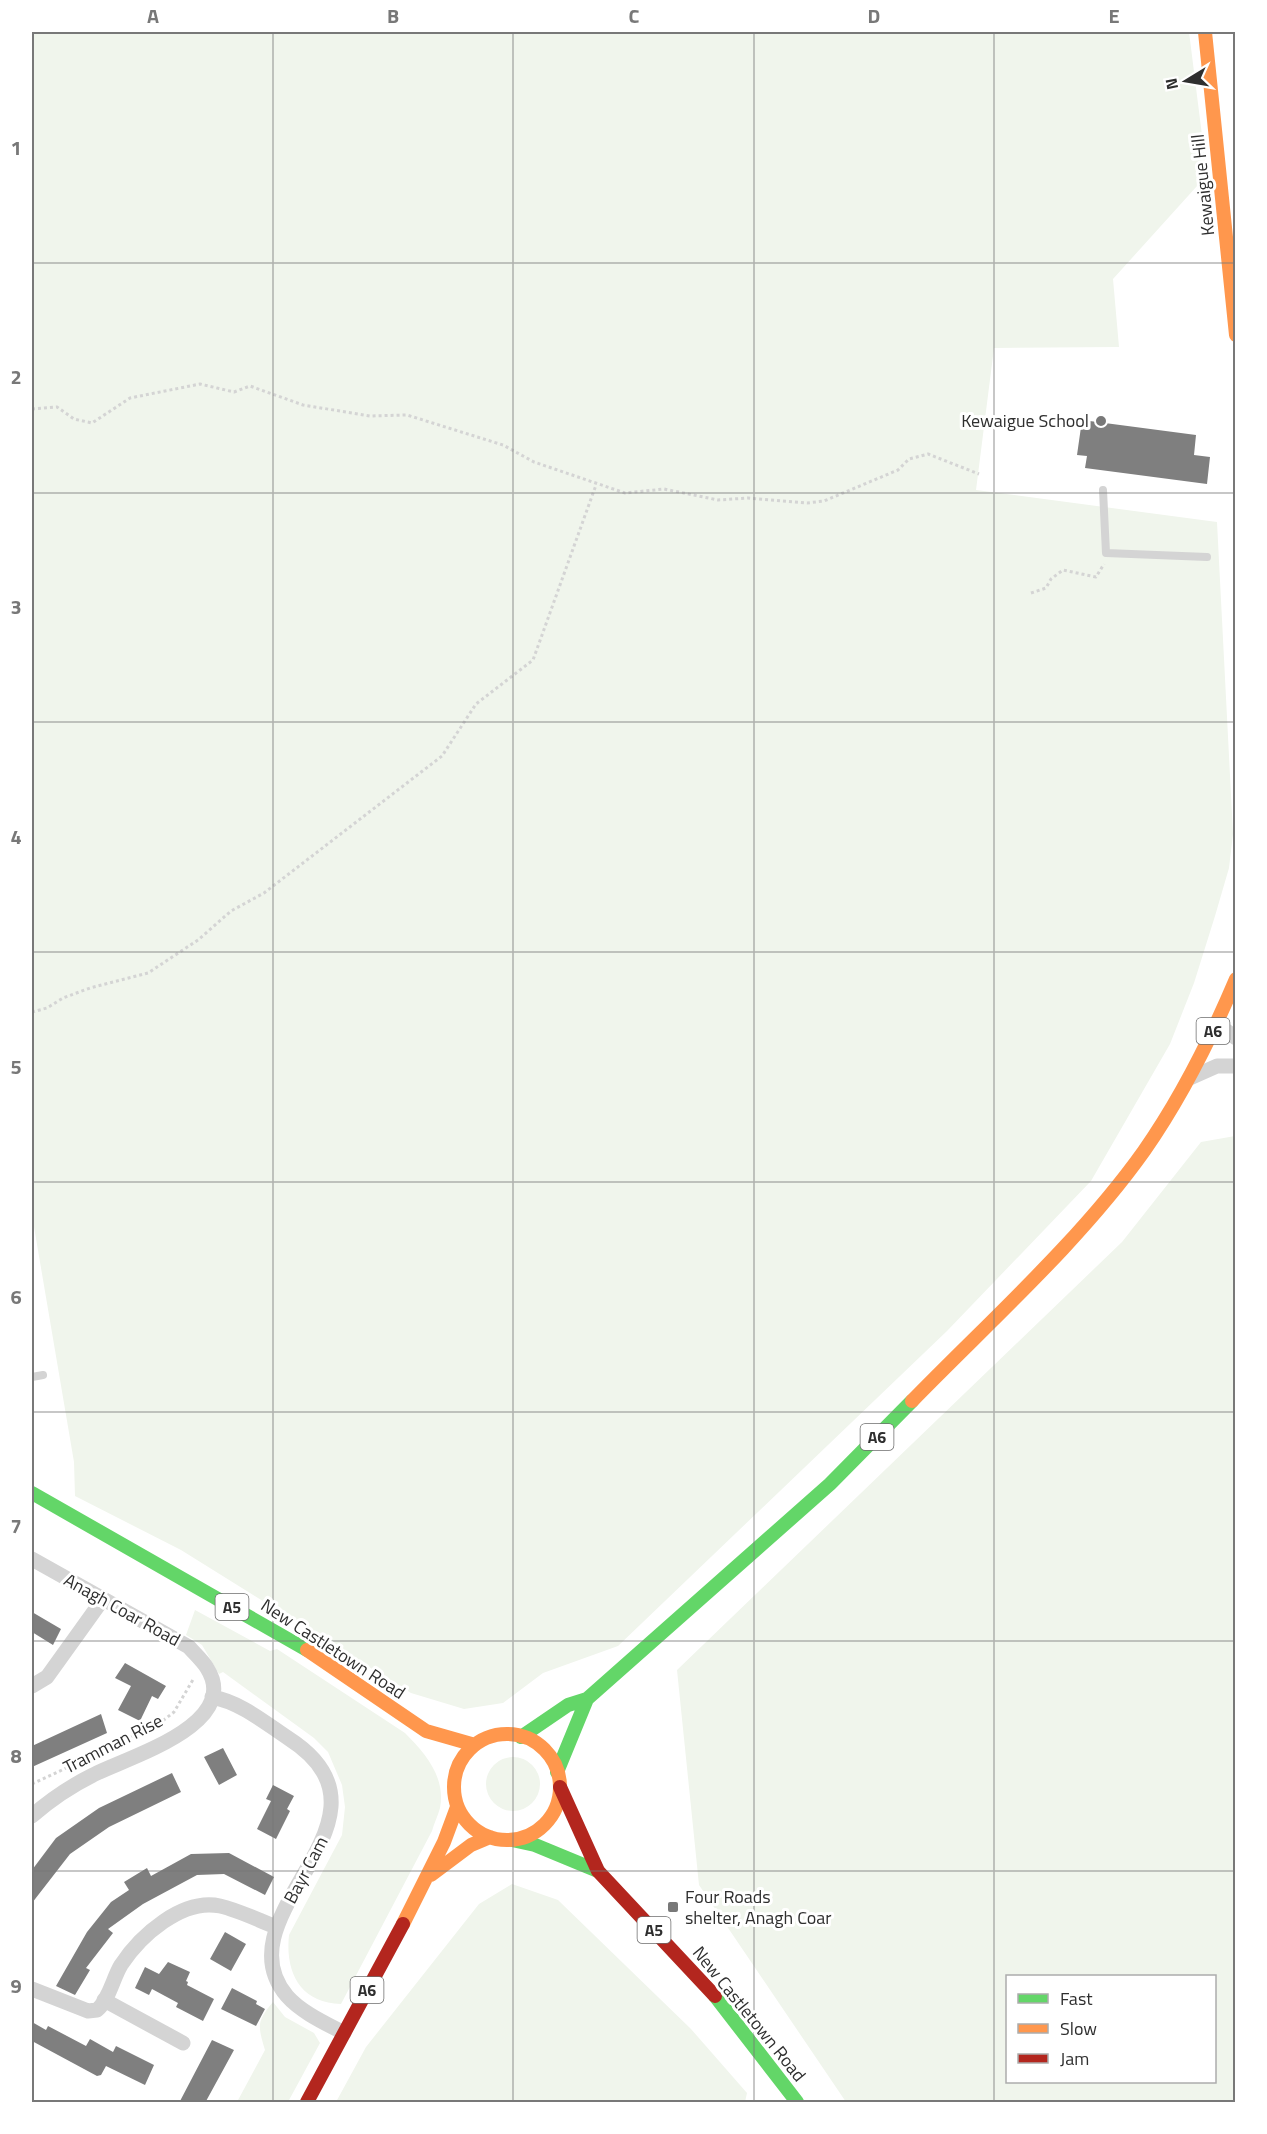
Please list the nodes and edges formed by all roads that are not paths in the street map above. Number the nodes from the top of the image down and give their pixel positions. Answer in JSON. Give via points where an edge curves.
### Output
{"nodes":[{"id":1,"x":1205,"y":32,"type":"edge"},
{"id":2,"x":1236,"y":335,"type":"edge"},
{"id":3,"x":1103,"y":490,"type":"dead end"},
{"id":4,"x":1207,"y":557,"type":"dead end"},
{"id":5,"x":1236,"y":980,"type":"edge"},
{"id":6,"x":1217,"y":1024,"type":"junction"},
{"id":7,"x":1236,"y":1038,"type":"edge"},
{"id":8,"x":1236,"y":1066,"type":"edge"},
{"id":9,"x":1186,"y":1080,"type":"junction"},
{"id":10,"x":43,"y":1375,"type":"dead end"},
{"id":11,"x":32,"y":1377,"type":"edge"},
{"id":12,"x":32,"y":1493,"type":"edge"},
{"id":13,"x":32,"y":1559,"type":"edge"},
{"id":14,"x":103,"y":1599,"type":"junction"},
{"id":15,"x":32,"y":1686,"type":"edge"},
{"id":16,"x":212,"y":1697,"type":"junction"},
{"id":17,"x":587,"y":1699,"type":"junction"},
{"id":18,"x":426,"y":1731,"type":"junction"},
{"id":19,"x":521,"y":1737,"type":"junction"},
{"id":20,"x":475,"y":1745,"type":"junction"},
{"id":21,"x":557,"y":1772,"type":"junction"},
{"id":22,"x":454,"y":1781,"type":"junction"},
{"id":23,"x":560,"y":1787,"type":"junction"},
{"id":24,"x":457,"y":1807,"type":"junction"},
{"id":25,"x":32,"y":1816,"type":"edge"},
{"id":26,"x":490,"y":1838,"type":"junction"},
{"id":27,"x":512,"y":1839,"type":"junction"},
{"id":28,"x":598,"y":1871,"type":"junction"},
{"id":29,"x":428,"y":1877,"type":"junction"},
{"id":30,"x":276,"y":1927,"type":"junction"},
{"id":31,"x":32,"y":1989,"type":"edge"},
{"id":32,"x":104,"y":2000,"type":"junction"},
{"id":33,"x":344,"y":2033,"type":"junction"},
{"id":34,"x":183,"y":2043,"type":"dead end"},
{"id":35,"x":307,"y":2103,"type":"edge"},
{"id":36,"x":797,"y":2103,"type":"edge"}],
"edges":[{"from":1,"to":2,"type":"highway","name":"Kewaigue Hill"},
{"from":3,"to":4,"type":"lane","via":[[1106,553]]},
{"from":5,"to":6,"type":"highway","number":"A6"},
{"from":6,"to":7,"type":"street"},
{"from":6,"to":9,"type":"highway","number":"A6"},
{"from":8,"to":9,"type":"street","via":[[1217,1066]]},
{"from":9,"to":17,"type":"highway","number":"A6","via":[[1144,1151],[1094,1215],[830,1484]]},
{"from":10,"to":11,"type":"lane"},
{"from":12,"to":18,"type":"highway","name":"New Castletown Road","number":"A5","via":[[298,1644]]},
{"from":13,"to":14,"type":"street","name":"Anagh Coar Road"},
{"from":14,"to":15,"type":"street","via":[[47,1677]]},
{"from":14,"to":16,"type":"street","name":"Anagh Coar Road","via":[[189,1647],[208,1669]]},
{"from":16,"to":25,"type":"street","via":[[202,1716],[187,1730],[156,1748],[93,1774]]},
{"from":16,"to":30,"type":"street","name":"Bayr Cam","via":[[242,1708],[300,1746],[326,1778],[331,1815],[326,1835]]},
{"from":17,"to":19,"type":"highway","number":"A6","via":[[568,1705]]},
{"from":17,"to":21,"type":"highway","number":"A6"},
{"from":18,"to":20,"type":"highway","number":"A5"},
{"from":18,"to":22,"type":"highway","number":"A5"},
{"from":19,"to":20,"type":"highway","via":[[498,1735]]},
{"from":19,"to":21,"type":"highway","via":[[545,1752]]},
{"from":20,"to":22,"type":"highway","via":[[461,1760]]},
{"from":21,"to":23,"type":"highway"},
{"from":22,"to":24,"type":"highway"},
{"from":23,"to":27,"type":"highway","via":[[556,1808],[549,1819],[526,1836]]},
{"from":23,"to":28,"type":"highway","number":"A5"},
{"from":24,"to":26,"type":"highway","via":[[473,1828]]},
{"from":24,"to":29,"type":"highway","number":"A6","via":[[453,1827]]},
{"from":26,"to":27,"type":"highway"},
{"from":26,"to":29,"type":"highway","number":"A6","via":[[471,1845]]},
{"from":27,"to":28,"type":"highway","number":"A5"},
{"from":28,"to":36,"type":"highway","name":"New Castletown Road","number":"A5","via":[[710,1989]]},
{"from":29,"to":33,"type":"highway","number":"A6"},
{"from":30,"to":32,"type":"street","via":[[218,1905],[176,1914],[156,1925],[137,1944]]},
{"from":30,"to":33,"type":"street","name":"Bayr Cam","via":[[272,1962],[274,1975],[286,1995]]},
{"from":31,"to":32,"type":"street","via":[[88,2011],[97,2010]]},
{"from":32,"to":34,"type":"street"},
{"from":33,"to":35,"type":"highway","number":"A6"}]}
